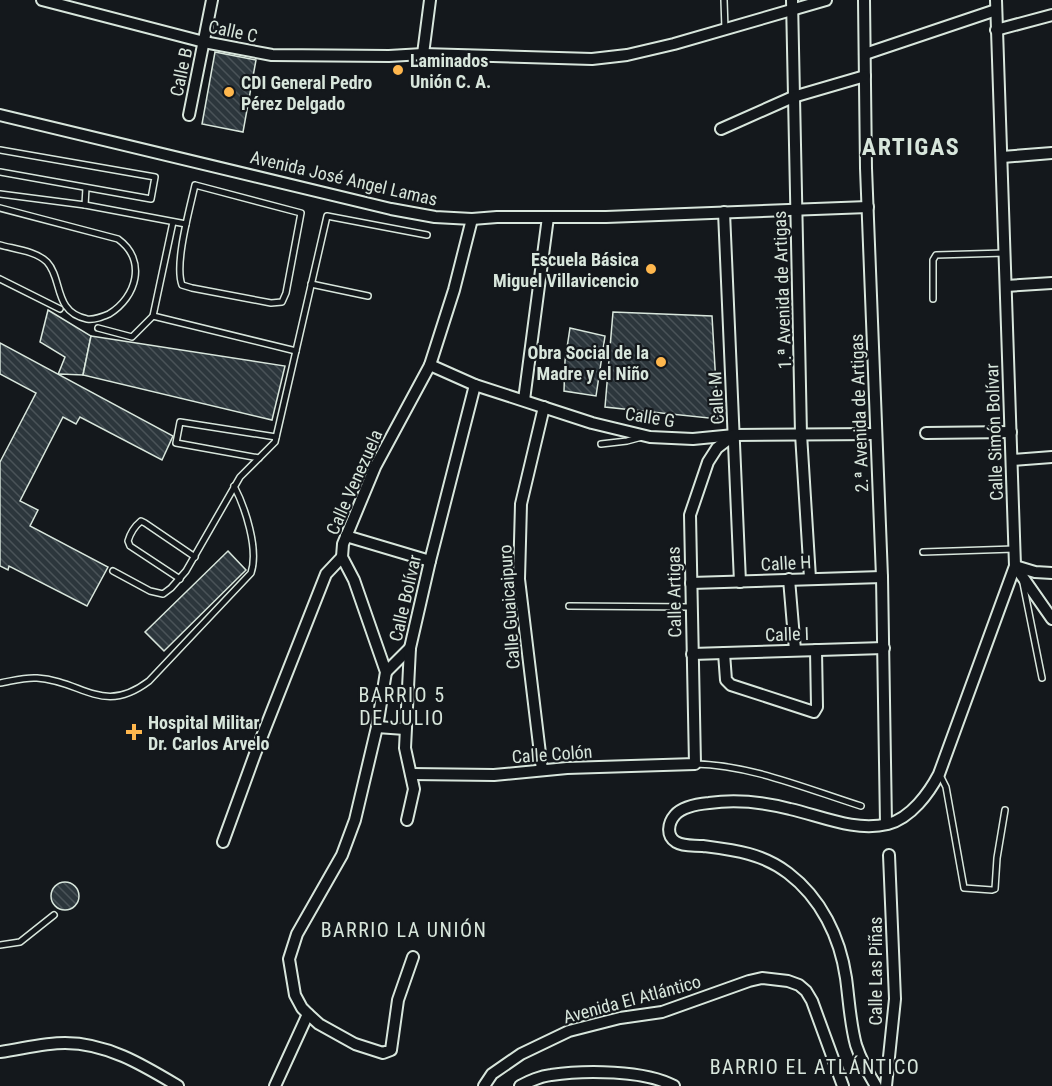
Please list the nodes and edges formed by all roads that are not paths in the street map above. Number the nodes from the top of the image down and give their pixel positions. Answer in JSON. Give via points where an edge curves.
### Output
{"nodes":[{"id":1,"x":42,"y":0,"type":"edge"},
{"id":2,"x":212,"y":0,"type":"edge"},
{"id":3,"x":430,"y":0,"type":"edge"},
{"id":4,"x":724,"y":0,"type":"edge"},
{"id":5,"x":826,"y":0,"type":"edge"},
{"id":6,"x":864,"y":0,"type":"edge"},
{"id":7,"x":792,"y":5,"type":"edge"},
{"id":8,"x":996,"y":5,"type":"edge"},
{"id":9,"x":1052,"y":15,"type":"edge"},
{"id":10,"x":725,"y":29,"type":"junction"},
{"id":11,"x":996,"y":30,"type":"junction"},
{"id":12,"x":204,"y":42,"type":"junction"},
{"id":13,"x":423,"y":54,"type":"junction"},
{"id":14,"x":866,"y":54,"type":"junction"},
{"id":15,"x":865,"y":76,"type":"junction"},
{"id":16,"x":793,"y":97,"type":"junction"},
{"id":17,"x":0,"y":115,"type":"edge"},
{"id":18,"x":189,"y":115,"type":"dead end"},
{"id":19,"x":721,"y":129,"type":"dead end"},
{"id":20,"x":0,"y":150,"type":"edge"},
{"id":21,"x":1052,"y":153,"type":"edge"},
{"id":22,"x":1002,"y":157,"type":"junction"},
{"id":23,"x":0,"y":172,"type":"edge"},
{"id":24,"x":86,"y":188,"type":"junction"},
{"id":25,"x":0,"y":194,"type":"edge"},
{"id":26,"x":85,"y":205,"type":"junction"},
{"id":27,"x":868,"y":207,"type":"junction"},
{"id":28,"x":0,"y":208,"type":"edge"},
{"id":29,"x":796,"y":209,"type":"junction"},
{"id":30,"x":724,"y":212,"type":"junction"},
{"id":31,"x":548,"y":217,"type":"junction"},
{"id":32,"x":472,"y":219,"type":"junction"},
{"id":33,"x":173,"y":222,"type":"junction"},
{"id":34,"x":186,"y":225,"type":"junction"},
{"id":35,"x":428,"y":235,"type":"dead end"},
{"id":36,"x":0,"y":245,"type":"edge"},
{"id":37,"x":1005,"y":253,"type":"junction"},
{"id":38,"x":0,"y":279,"type":"edge"},
{"id":39,"x":1052,"y":283,"type":"edge"},
{"id":40,"x":311,"y":284,"type":"junction"},
{"id":41,"x":1006,"y":286,"type":"junction"},
{"id":42,"x":368,"y":296,"type":"dead end"},
{"id":43,"x":933,"y":299,"type":"dead end"},
{"id":44,"x":60,"y":309,"type":"dead end"},
{"id":45,"x":153,"y":316,"type":"junction"},
{"id":46,"x":98,"y":328,"type":"dead end"},
{"id":47,"x":296,"y":351,"type":"junction"},
{"id":48,"x":430,"y":365,"type":"junction"},
{"id":49,"x":475,"y":385,"type":"junction"},
{"id":50,"x":524,"y":400,"type":"junction"},
{"id":51,"x":544,"y":407,"type":"junction"},
{"id":52,"x":1011,"y":432,"type":"junction"},
{"id":53,"x":926,"y":433,"type":"dead end"},
{"id":54,"x":801,"y":434,"type":"junction"},
{"id":55,"x":876,"y":434,"type":"junction"},
{"id":56,"x":734,"y":435,"type":"junction"},
{"id":57,"x":646,"y":436,"type":"junction"},
{"id":58,"x":276,"y":437,"type":"junction"},
{"id":59,"x":601,"y":444,"type":"dead end"},
{"id":60,"x":1052,"y":457,"type":"edge"},
{"id":61,"x":260,"y":458,"type":"junction"},
{"id":62,"x":1012,"y":460,"type":"junction"},
{"id":63,"x":234,"y":486,"type":"junction"},
{"id":64,"x":346,"y":536,"type":"junction"},
{"id":65,"x":1014,"y":549,"type":"junction"},
{"id":66,"x":923,"y":552,"type":"dead end"},
{"id":67,"x":195,"y":557,"type":"junction"},
{"id":68,"x":342,"y":557,"type":"junction"},
{"id":69,"x":430,"y":561,"type":"junction"},
{"id":70,"x":1015,"y":566,"type":"junction"},
{"id":71,"x":113,"y":571,"type":"dead end"},
{"id":72,"x":1052,"y":573,"type":"edge"},
{"id":73,"x":882,"y":577,"type":"junction"},
{"id":74,"x":1022,"y":577,"type":"junction"},
{"id":75,"x":810,"y":578,"type":"junction"},
{"id":76,"x":180,"y":579,"type":"junction"},
{"id":77,"x":789,"y":579,"type":"junction"},
{"id":78,"x":740,"y":582,"type":"junction"},
{"id":79,"x":691,"y":583,"type":"junction"},
{"id":80,"x":568,"y":606,"type":"dead end"},
{"id":81,"x":691,"y":607,"type":"junction"},
{"id":82,"x":1052,"y":619,"type":"edge"},
{"id":83,"x":410,"y":648,"type":"junction"},
{"id":84,"x":884,"y":648,"type":"junction"},
{"id":85,"x":795,"y":650,"type":"junction"},
{"id":86,"x":816,"y":650,"type":"junction"},
{"id":87,"x":692,"y":654,"type":"junction"},
{"id":88,"x":724,"y":654,"type":"junction"},
{"id":89,"x":386,"y":672,"type":"junction"},
{"id":90,"x":1042,"y":678,"type":"dead end"},
{"id":91,"x":0,"y":683,"type":"edge"},
{"id":92,"x":376,"y":727,"type":"junction"},
{"id":93,"x":405,"y":729,"type":"junction"},
{"id":94,"x":695,"y":764,"type":"junction"},
{"id":95,"x":542,"y":771,"type":"junction"},
{"id":96,"x":411,"y":774,"type":"junction"},
{"id":97,"x":939,"y":774,"type":"junction"},
{"id":98,"x":861,"y":806,"type":"dead end"},
{"id":99,"x":1005,"y":810,"type":"dead end"},
{"id":100,"x":407,"y":820,"type":"dead end"},
{"id":101,"x":886,"y":824,"type":"junction"},
{"id":102,"x":223,"y":842,"type":"dead end"},
{"id":103,"x":889,"y":855,"type":"dead end"},
{"id":104,"x":54,"y":915,"type":"dead end"},
{"id":105,"x":0,"y":945,"type":"edge"},
{"id":106,"x":413,"y":957,"type":"dead end"},
{"id":107,"x":308,"y":1014,"type":"junction"},
{"id":108,"x":0,"y":1052,"type":"edge"},
{"id":109,"x":178,"y":1086,"type":"edge"},
{"id":110,"x":275,"y":1086,"type":"edge"},
{"id":111,"x":484,"y":1086,"type":"edge"},
{"id":112,"x":520,"y":1086,"type":"edge"},
{"id":113,"x":674,"y":1086,"type":"edge"},
{"id":114,"x":843,"y":1086,"type":"edge"},
{"id":115,"x":876,"y":1086,"type":"edge"},
{"id":116,"x":886,"y":1086,"type":"edge"}],
"edges":[{"from":1,"to":12,"type":"street","name":"Calle C"},
{"from":2,"to":12,"type":"street","name":"Calle B"},
{"from":3,"to":13,"type":"street"},
{"from":4,"to":10,"type":"lane"},
{"from":5,"to":7,"type":"street","name":"Calle C"},
{"from":6,"to":14,"type":"street","name":"2.ª Avenida de Artigas"},
{"from":7,"to":10,"type":"street","name":"Calle C"},
{"from":7,"to":16,"type":"street","name":"1.ª Avenida de Artigas"},
{"from":8,"to":11,"type":"street","name":"Calle Simón Bolívar"},
{"from":8,"to":14,"type":"street"},
{"from":9,"to":11,"type":"street"},
{"from":10,"to":13,"type":"street","name":"Calle C","via":[[607,58]]},
{"from":11,"to":22,"type":"street","name":"Calle Simón Bolívar"},
{"from":12,"to":13,"type":"street","name":"Calle C","via":[[272,55]]},
{"from":12,"to":18,"type":"street","name":"Calle B"},
{"from":14,"to":15,"type":"street","name":"2.ª Avenida de Artigas"},
{"from":15,"to":16,"type":"street"},
{"from":15,"to":27,"type":"street","name":"2.ª Avenida de Artigas"},
{"from":16,"to":19,"type":"street"},
{"from":16,"to":29,"type":"street","name":"1.ª Avenida de Artigas"},
{"from":17,"to":32,"type":"street","name":"Avenida José Angel Lamas","via":[[391,209]]},
{"from":20,"to":24,"type":"lane","via":[[154,177],[151,199]]},
{"from":21,"to":22,"type":"street"},
{"from":22,"to":37,"type":"street","name":"Calle Simón Bolívar"},
{"from":23,"to":24,"type":"lane"},
{"from":24,"to":26,"type":"lane"},
{"from":25,"to":26,"type":"lane"},
{"from":26,"to":33,"type":"lane"},
{"from":27,"to":29,"type":"street","name":"Avenida José Angel Lamas"},
{"from":27,"to":55,"type":"street","name":"2.ª Avenida de Artigas"},
{"from":28,"to":36,"type":"lane","via":[[118,239],[131,250],[135,279],[119,307],[103,317],[86,319],[65,304],[46,261]]},
{"from":29,"to":30,"type":"street","name":"Avenida José Angel Lamas"},
{"from":29,"to":54,"type":"street","name":"1.ª Avenida de Artigas"},
{"from":30,"to":31,"type":"street","name":"Avenida José Angel Lamas"},
{"from":30,"to":56,"type":"street","name":"Calle M"},
{"from":31,"to":32,"type":"street","name":"Avenida José Angel Lamas"},
{"from":31,"to":50,"type":"street"},
{"from":32,"to":48,"type":"street","name":"Calle Venezuela"},
{"from":33,"to":34,"type":"lane"},
{"from":33,"to":45,"type":"lane"},
{"from":34,"to":34,"type":"lane","via":[[195,185],[301,213],[282,302],[182,285]]},
{"from":35,"to":40,"type":"lane","via":[[327,216]]},
{"from":37,"to":41,"type":"street","name":"Calle Simón Bolívar"},
{"from":37,"to":43,"type":"lane","via":[[936,255]]},
{"from":38,"to":44,"type":"lane"},
{"from":39,"to":41,"type":"street"},
{"from":40,"to":42,"type":"lane"},
{"from":40,"to":47,"type":"lane"},
{"from":41,"to":52,"type":"street","name":"Calle Simón Bolívar"},
{"from":45,"to":46,"type":"lane","via":[[132,337]]},
{"from":45,"to":47,"type":"lane"},
{"from":47,"to":58,"type":"lane"},
{"from":48,"to":49,"type":"street","name":"Calle G"},
{"from":48,"to":64,"type":"street","name":"Calle Venezuela","via":[[375,467]]},
{"from":49,"to":50,"type":"street","name":"Calle G"},
{"from":49,"to":69,"type":"street","name":"Calle Bolívar"},
{"from":50,"to":51,"type":"street","name":"Calle G"},
{"from":51,"to":57,"type":"street","name":"Calle G"},
{"from":51,"to":95,"type":"street","name":"Calle Guaicaipuro","via":[[521,504],[519,568]]},
{"from":52,"to":53,"type":"street"},
{"from":52,"to":62,"type":"street","name":"Calle Simón Bolívar"},
{"from":54,"to":55,"type":"street","name":"Calle G"},
{"from":54,"to":56,"type":"street","name":"Calle G"},
{"from":54,"to":75,"type":"street","name":"1.ª Avenida de Artigas"},
{"from":55,"to":73,"type":"street","name":"2.ª Avenida de Artigas"},
{"from":56,"to":57,"type":"street","name":"Calle G"},
{"from":56,"to":78,"type":"street","name":"Calle M"},
{"from":56,"to":79,"type":"street","name":"Calle Artigas","via":[[717,448],[708,462],[694,499],[690,516]]},
{"from":57,"to":59,"type":"lane"},
{"from":58,"to":61,"type":"lane"},
{"from":58,"to":61,"type":"lane","via":[[180,422],[176,443]]},
{"from":60,"to":62,"type":"street"},
{"from":61,"to":63,"type":"lane"},
{"from":62,"to":65,"type":"street","name":"Calle Simón Bolívar"},
{"from":63,"to":67,"type":"lane"},
{"from":63,"to":91,"type":"lane","via":[[252,542],[254,567],[149,681],[118,697],[37,678]]},
{"from":64,"to":68,"type":"street","name":"Calle Venezuela"},
{"from":64,"to":69,"type":"street"},
{"from":65,"to":66,"type":"lane"},
{"from":65,"to":70,"type":"street","name":"Calle Simón Bolívar"},
{"from":67,"to":76,"type":"lane"},
{"from":67,"to":76,"type":"lane","via":[[145,523],[138,524],[129,538],[130,546]]},
{"from":68,"to":89,"type":"street","name":"Calle Venezuela"},
{"from":68,"to":102,"type":"street","via":[[326,574]]},
{"from":69,"to":83,"type":"street","name":"Calle Bolívar"},
{"from":70,"to":72,"type":"street"},
{"from":70,"to":74,"type":"street"},
{"from":70,"to":97,"type":"street","name":"Calle Simón Bolívar"},
{"from":71,"to":76,"type":"lane","via":[[163,594]]},
{"from":73,"to":75,"type":"street","name":"Calle H"},
{"from":73,"to":84,"type":"street","name":"2.ª Avenida de Artigas"},
{"from":74,"to":82,"type":"street"},
{"from":74,"to":90,"type":"lane"},
{"from":75,"to":77,"type":"street","name":"Calle H"},
{"from":77,"to":78,"type":"street","name":"Calle H"},
{"from":77,"to":85,"type":"street"},
{"from":78,"to":79,"type":"street","name":"Calle H"},
{"from":79,"to":81,"type":"street","name":"Calle Artigas"},
{"from":80,"to":81,"type":"lane"},
{"from":81,"to":87,"type":"street","name":"Calle Artigas"},
{"from":83,"to":89,"type":"street"},
{"from":83,"to":93,"type":"street","name":"Calle Bolívar"},
{"from":84,"to":86,"type":"street","name":"Calle I"},
{"from":84,"to":101,"type":"street","name":"2.ª Avenida de Artigas"},
{"from":85,"to":86,"type":"street","name":"Calle I"},
{"from":85,"to":88,"type":"street","name":"Calle I"},
{"from":86,"to":88,"type":"street","via":[[816,710],[811,712],[731,686],[726,680]]},
{"from":87,"to":88,"type":"street","name":"Calle I"},
{"from":87,"to":94,"type":"street","name":"Calle Artigas"},
{"from":89,"to":92,"type":"street","name":"Calle Venezuela"},
{"from":92,"to":93,"type":"street"},
{"from":92,"to":107,"type":"street","name":"Calle Venezuela","via":[[355,820],[342,855],[297,934],[289,959],[296,994]]},
{"from":93,"to":96,"type":"street","name":"Calle Bolívar"},
{"from":94,"to":95,"type":"street","name":"Calle Colón"},
{"from":94,"to":98,"type":"lane","via":[[758,774]]},
{"from":95,"to":96,"type":"street","name":"Calle Colón"},
{"from":96,"to":100,"type":"street","name":"Calle Bolívar","via":[[414,798]]},
{"from":97,"to":99,"type":"lane","via":[[946,787],[964,888],[995,889]]},
{"from":97,"to":101,"type":"street","name":"Calle Simón Bolívar","via":[[925,798]]},
{"from":101,"to":115,"type":"street","via":[[850,824],[749,800],[721,801],[680,811],[672,819],[669,833],[681,845],[755,854],[769,860],[809,893],[837,940],[856,1045]]},
{"from":103,"to":116,"type":"street","name":"Calle Las Piñas","via":[[895,999]]},
{"from":104,"to":105,"type":"lane","via":[[20,942]]},
{"from":106,"to":107,"type":"street","name":"Calle Venezuela","via":[[398,1000],[391,1050],[372,1051],[343,1039]]},
{"from":107,"to":110,"type":"street"},
{"from":108,"to":109,"type":"street","via":[[65,1043],[98,1047],[139,1063]]},
{"from":111,"to":114,"type":"street","name":"Avenida El Atlántico","via":[[492,1074],[521,1054],[569,1031],[662,1012],[762,978],[788,981],[806,991]]},
{"from":112,"to":113,"type":"street","via":[[549,1075],[601,1073],[659,1079]]}]}
